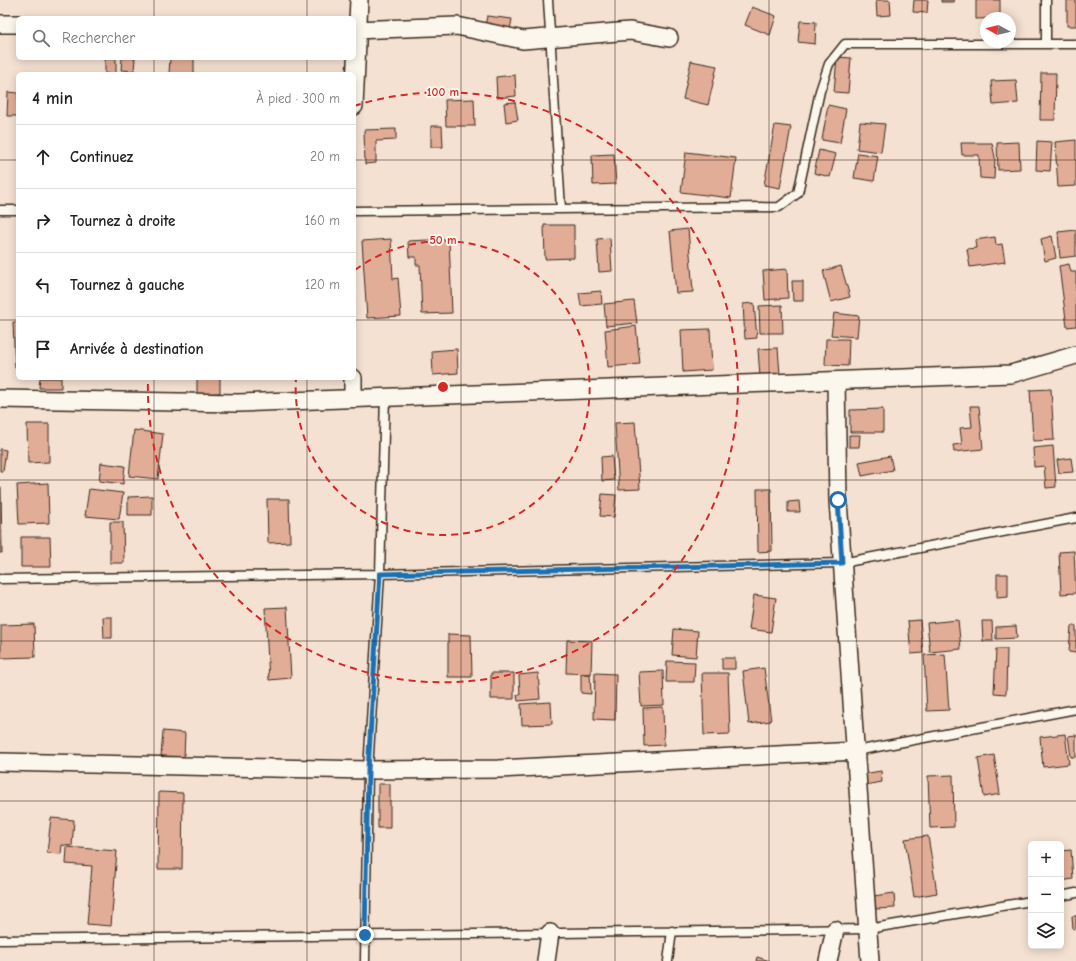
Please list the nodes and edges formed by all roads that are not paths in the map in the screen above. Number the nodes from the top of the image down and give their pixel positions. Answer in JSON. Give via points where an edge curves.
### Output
{"nodes":[{"id":1,"x":359,"y":0,"type":"edge"},
{"id":2,"x":548,"y":0,"type":"edge"},
{"id":3,"x":1046,"y":0,"type":"edge"},
{"id":4,"x":0,"y":24,"type":"edge"},
{"id":5,"x":16,"y":24,"type":"edge"},
{"id":6,"x":356,"y":30,"type":"edge"},
{"id":7,"x":550,"y":38,"type":"junction"},
{"id":8,"x":669,"y":38,"type":"dead end"},
{"id":9,"x":1046,"y":44,"type":"junction"},
{"id":10,"x":1076,"y":44,"type":"edge"},
{"id":11,"x":355,"y":60,"type":"edge"},
{"id":12,"x":355,"y":72,"type":"edge"},
{"id":13,"x":561,"y":209,"type":"junction"},
{"id":14,"x":0,"y":210,"type":"edge"},
{"id":15,"x":16,"y":210,"type":"edge"},
{"id":16,"x":356,"y":211,"type":"edge"},
{"id":17,"x":1076,"y":355,"type":"edge"},
{"id":18,"x":353,"y":380,"type":"edge"},
{"id":19,"x":836,"y":381,"type":"junction"},
{"id":20,"x":385,"y":396,"type":"junction"},
{"id":21,"x":353,"y":398,"type":"junction"},
{"id":22,"x":0,"y":399,"type":"edge"},
{"id":23,"x":1076,"y":518,"type":"edge"},
{"id":24,"x":842,"y":563,"type":"junction"},
{"id":25,"x":380,"y":574,"type":"junction"},
{"id":26,"x":0,"y":579,"type":"edge"},
{"id":27,"x":1076,"y":709,"type":"edge"},
{"id":28,"x":856,"y":751,"type":"junction"},
{"id":29,"x":0,"y":762,"type":"edge"},
{"id":30,"x":368,"y":770,"type":"junction"},
{"id":31,"x":1076,"y":893,"type":"edge"},
{"id":32,"x":1064,"y":895,"type":"edge"},
{"id":33,"x":1028,"y":902,"type":"edge"},
{"id":34,"x":868,"y":929,"type":"junction"},
{"id":35,"x":835,"y":930,"type":"junction"},
{"id":36,"x":672,"y":932,"type":"junction"},
{"id":37,"x":550,"y":933,"type":"junction"},
{"id":38,"x":365,"y":935,"type":"junction"},
{"id":39,"x":0,"y":940,"type":"edge"},
{"id":40,"x":365,"y":961,"type":"edge"},
{"id":41,"x":546,"y":961,"type":"edge"},
{"id":42,"x":668,"y":961,"type":"edge"},
{"id":43,"x":828,"y":961,"type":"edge"},
{"id":44,"x":870,"y":961,"type":"edge"}],
"edges":[{"from":1,"to":6,"type":"street"},
{"from":2,"to":7,"type":"lane"},
{"from":3,"to":9,"type":"lane"},
{"from":4,"to":5,"type":"street"},
{"from":6,"to":7,"type":"street","via":[[457,26],[523,40]]},
{"from":7,"to":8,"type":"street","via":[[630,31]]},
{"from":7,"to":13,"type":"lane"},
{"from":9,"to":10,"type":"lane"},
{"from":9,"to":13,"type":"lane","via":[[845,44],[829,64],[820,91],[798,193],[779,207]]},
{"from":11,"to":12,"type":"street"},
{"from":13,"to":16,"type":"lane"},
{"from":14,"to":15,"type":"lane"},
{"from":17,"to":19,"type":"street","via":[[1011,374]]},
{"from":18,"to":21,"type":"street"},
{"from":19,"to":20,"type":"street"},
{"from":19,"to":24,"type":"street"},
{"from":20,"to":21,"type":"street"},
{"from":20,"to":25,"type":"lane"},
{"from":21,"to":22,"type":"street","via":[[238,403]]},
{"from":23,"to":24,"type":"lane"},
{"from":24,"to":25,"type":"lane"},
{"from":24,"to":28,"type":"street"},
{"from":25,"to":26,"type":"lane"},
{"from":25,"to":30,"type":"lane"},
{"from":27,"to":28,"type":"lane"},
{"from":28,"to":30,"type":"street","via":[[498,769]]},
{"from":28,"to":34,"type":"street"},
{"from":29,"to":30,"type":"street"},
{"from":30,"to":38,"type":"lane"},
{"from":31,"to":32,"type":"lane"},
{"from":33,"to":34,"type":"lane"},
{"from":34,"to":35,"type":"lane"},
{"from":34,"to":44,"type":"street"},
{"from":35,"to":36,"type":"lane"},
{"from":35,"to":43,"type":"street"},
{"from":36,"to":37,"type":"lane"},
{"from":36,"to":42,"type":"lane"},
{"from":37,"to":38,"type":"lane"},
{"from":37,"to":41,"type":"street"},
{"from":38,"to":39,"type":"lane"},
{"from":38,"to":40,"type":"lane"}]}
